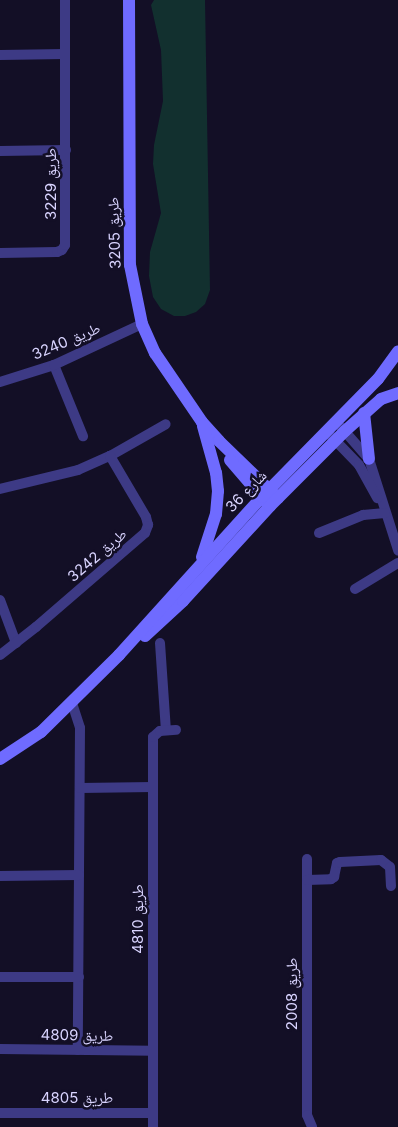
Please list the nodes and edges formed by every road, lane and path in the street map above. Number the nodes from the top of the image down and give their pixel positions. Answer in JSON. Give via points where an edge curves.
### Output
{"nodes":[{"id":1,"x":65,"y":0,"type":"edge"},
{"id":2,"x":129,"y":0,"type":"edge"},
{"id":3,"x":65,"y":54,"type":"junction"},
{"id":4,"x":0,"y":55,"type":"edge"},
{"id":5,"x":66,"y":150,"type":"junction"},
{"id":6,"x":0,"y":151,"type":"edge"},
{"id":7,"x":0,"y":253,"type":"edge"},
{"id":8,"x":142,"y":324,"type":"junction"},
{"id":9,"x":398,"y":351,"type":"edge"},
{"id":10,"x":54,"y":365,"type":"junction"},
{"id":11,"x":0,"y":382,"type":"edge"},
{"id":12,"x":398,"y":392,"type":"edge"},
{"id":13,"x":364,"y":413,"type":"junction"},
{"id":14,"x":202,"y":422,"type":"junction"},
{"id":15,"x":166,"y":424,"type":"dead end"},
{"id":16,"x":341,"y":427,"type":"junction"},
{"id":17,"x":83,"y":436,"type":"dead end"},
{"id":18,"x":332,"y":436,"type":"junction"},
{"id":19,"x":110,"y":456,"type":"junction"},
{"id":20,"x":369,"y":459,"type":"junction"},
{"id":21,"x":0,"y":490,"type":"edge"},
{"id":22,"x":270,"y":497,"type":"junction"},
{"id":23,"x":385,"y":512,"type":"junction"},
{"id":24,"x":319,"y":533,"type":"dead end"},
{"id":25,"x":398,"y":550,"type":"edge"},
{"id":26,"x":398,"y":563,"type":"edge"},
{"id":27,"x":199,"y":566,"type":"junction"},
{"id":28,"x":355,"y":589,"type":"dead end"},
{"id":29,"x":0,"y":600,"type":"edge"},
{"id":30,"x":16,"y":643,"type":"junction"},
{"id":31,"x":160,"y":643,"type":"dead end"},
{"id":32,"x":0,"y":655,"type":"edge"},
{"id":33,"x":119,"y":655,"type":"junction"},
{"id":34,"x":72,"y":703,"type":"junction"},
{"id":35,"x":0,"y":759,"type":"edge"},
{"id":36,"x":80,"y":788,"type":"junction"},
{"id":37,"x":153,"y":788,"type":"junction"},
{"id":38,"x":307,"y":859,"type":"dead end"},
{"id":39,"x":79,"y":875,"type":"junction"},
{"id":40,"x":0,"y":876,"type":"edge"},
{"id":41,"x":307,"y":880,"type":"junction"},
{"id":42,"x":391,"y":886,"type":"dead end"},
{"id":43,"x":0,"y":977,"type":"edge"},
{"id":44,"x":79,"y":977,"type":"junction"},
{"id":45,"x":0,"y":1049,"type":"edge"},
{"id":46,"x":78,"y":1050,"type":"junction"},
{"id":47,"x":153,"y":1051,"type":"junction"},
{"id":48,"x":0,"y":1113,"type":"edge"},
{"id":49,"x":153,"y":1113,"type":"junction"},
{"id":50,"x":154,"y":1127,"type":"edge"},
{"id":51,"x":312,"y":1127,"type":"edge"}],
"edges":[{"from":1,"to":3,"type":"street","name":"طريق 3229"},
{"from":2,"to":8,"type":"street","name":"طريق 3205","via":[[130,266]]},
{"from":3,"to":4,"type":"street"},
{"from":3,"to":5,"type":"street","name":"طريق 3229"},
{"from":5,"to":6,"type":"street"},
{"from":5,"to":7,"type":"street","name":"طريق 3229","via":[[64,248],[57,252]]},
{"from":8,"to":10,"type":"street","name":"طريق 3240"},
{"from":8,"to":14,"type":"street","name":"طريق 3205","via":[[155,353]]},
{"from":9,"to":16,"type":"street","name":"شارع 36"},
{"from":10,"to":11,"type":"street","name":"طريق 3240"},
{"from":10,"to":17,"type":"street"},
{"from":12,"to":13,"type":"street","name":"شارع 36","via":[[381,399]]},
{"from":13,"to":16,"type":"street","name":"شارع 36"},
{"from":13,"to":20,"type":"street"},
{"from":14,"to":22,"type":"street","name":"طريق 3205"},
{"from":14,"to":27,"type":"street","via":[[218,491],[211,532]]},
{"from":15,"to":19,"type":"street"},
{"from":16,"to":18,"type":"street","name":"شارع 36"},
{"from":16,"to":20,"type":"street"},
{"from":18,"to":22,"type":"street","name":"شارع 36"},
{"from":18,"to":23,"type":"street","via":[[359,465]]},
{"from":19,"to":21,"type":"street","via":[[78,470]]},
{"from":19,"to":30,"type":"street","name":"طريق 3242","via":[[146,517],[148,525],[144,533]]},
{"from":20,"to":23,"type":"street"},
{"from":22,"to":27,"type":"street","name":"شارع 36"},
{"from":22,"to":33,"type":"street","name":"شارع 36","via":[[183,601],[153,630]]},
{"from":23,"to":24,"type":"street","via":[[363,515]]},
{"from":23,"to":25,"type":"street"},
{"from":26,"to":28,"type":"street"},
{"from":27,"to":33,"type":"street","name":"شارع 36"},
{"from":29,"to":30,"type":"street"},
{"from":30,"to":32,"type":"street","name":"طريق 3242"},
{"from":31,"to":37,"type":"street","name":"طريق 4810","via":[[171,730],[156,732],[153,737]]},
{"from":33,"to":34,"type":"street","name":"شارع 36"},
{"from":34,"to":35,"type":"street","name":"شارع 36","via":[[41,732]]},
{"from":34,"to":36,"type":"street","via":[[80,728]]},
{"from":36,"to":37,"type":"street"},
{"from":36,"to":39,"type":"street"},
{"from":37,"to":47,"type":"street","name":"طريق 4810"},
{"from":38,"to":41,"type":"street","name":"طريق 2008"},
{"from":39,"to":40,"type":"street"},
{"from":39,"to":44,"type":"street"},
{"from":41,"to":42,"type":"street","via":[[331,879],[340,862],[381,860],[390,867]]},
{"from":41,"to":51,"type":"street","name":"طريق 2008","via":[[307,1115]]},
{"from":43,"to":44,"type":"street"},
{"from":44,"to":46,"type":"street"},
{"from":45,"to":46,"type":"street","name":"طريق 4809"},
{"from":46,"to":47,"type":"street","name":"طريق 4809"},
{"from":47,"to":49,"type":"street","name":"طريق 4810"},
{"from":48,"to":49,"type":"street","name":"طريق 4805"},
{"from":49,"to":50,"type":"street","name":"طريق 4810"}]}
